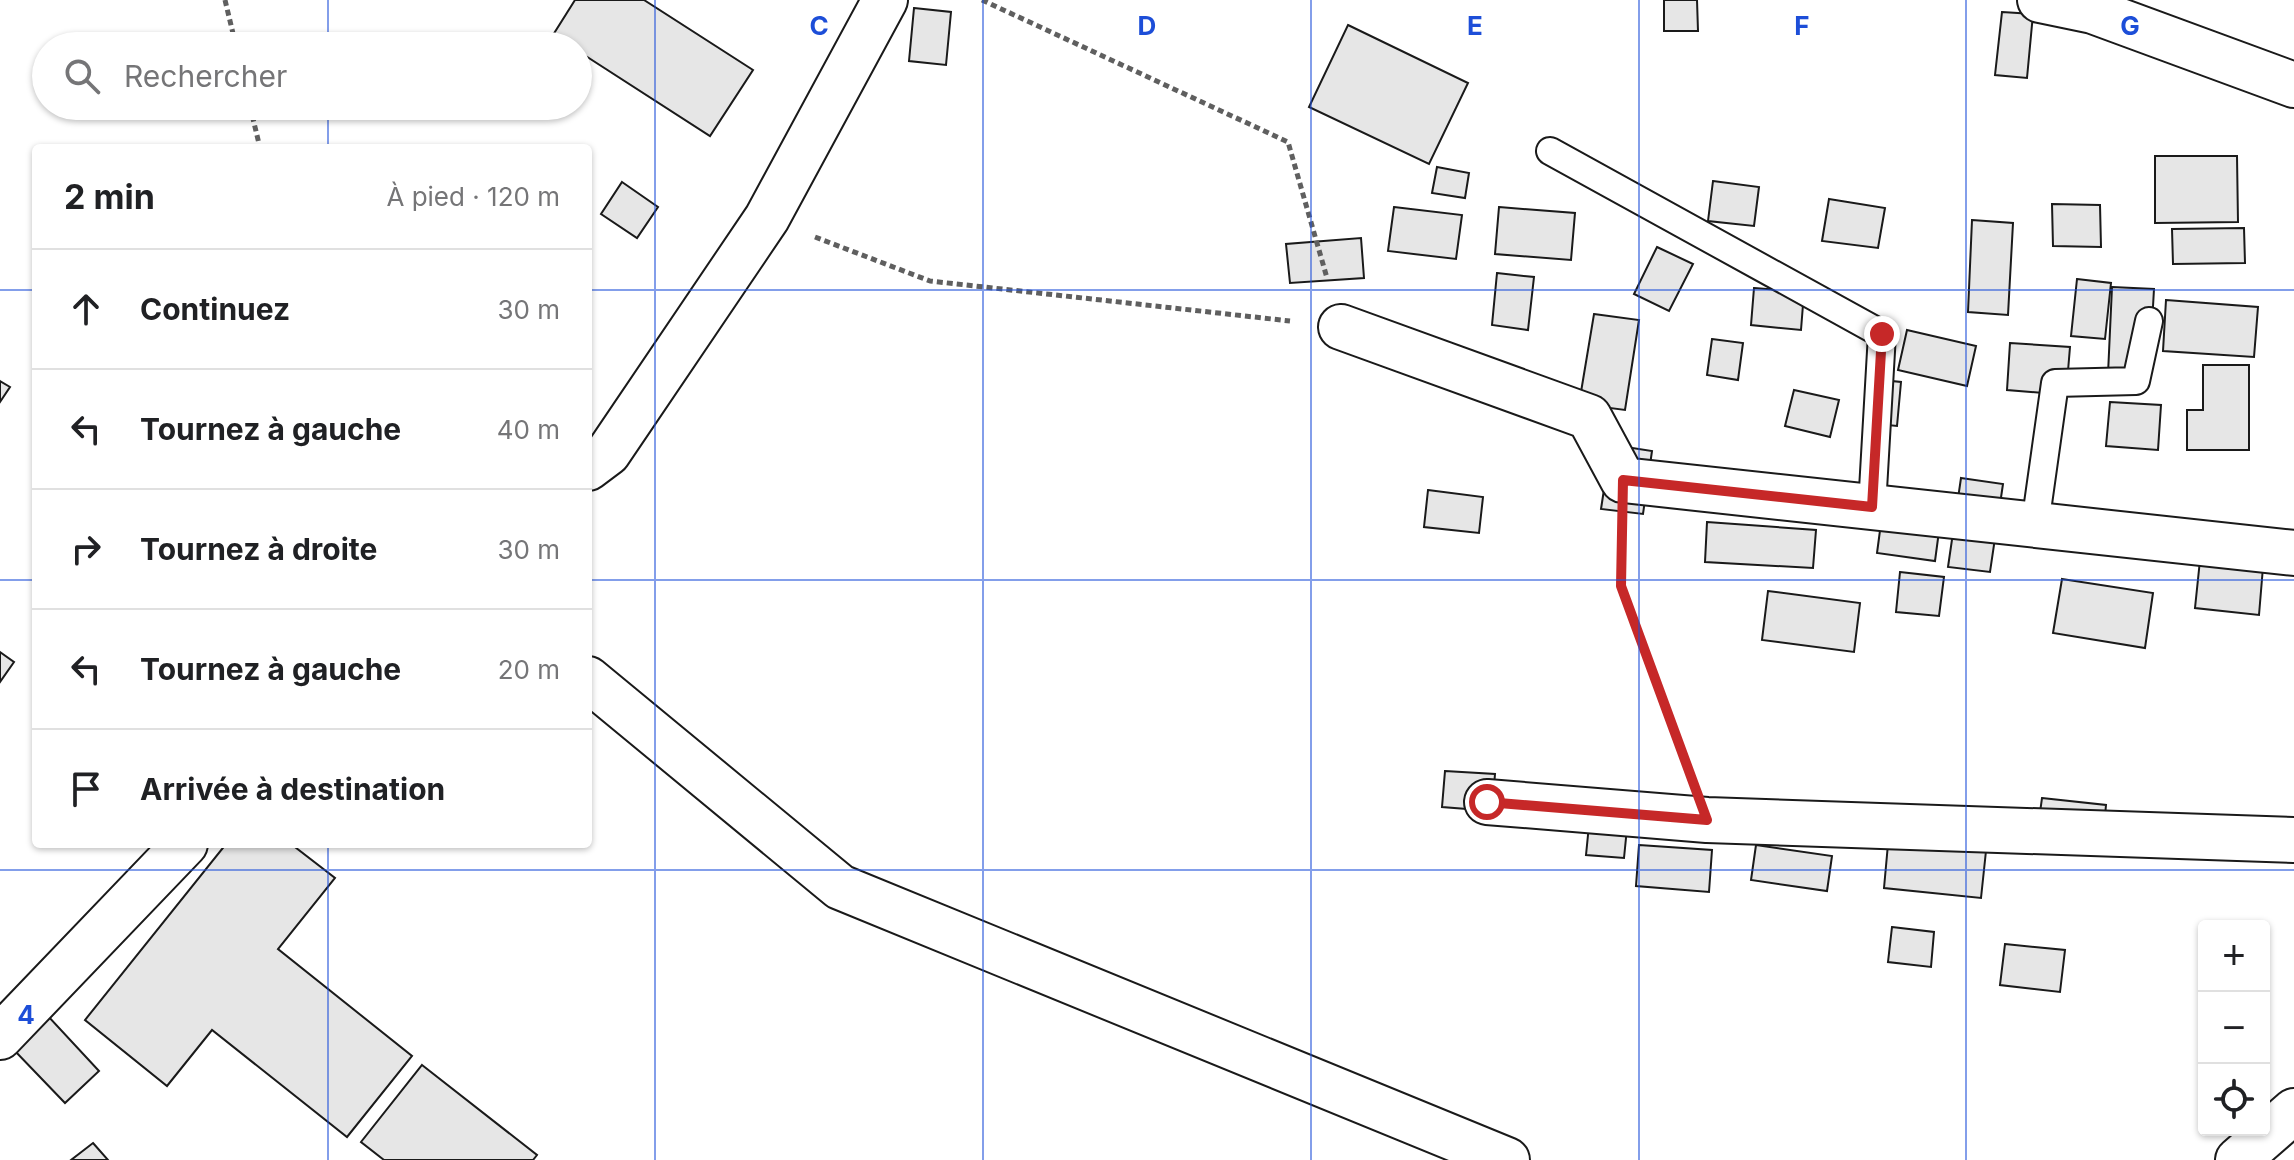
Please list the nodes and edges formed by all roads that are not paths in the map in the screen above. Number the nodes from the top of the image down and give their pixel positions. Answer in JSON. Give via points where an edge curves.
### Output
{"nodes":[{"id":1,"x":885,"y":0,"type":"edge"},
{"id":2,"x":2040,"y":0,"type":"edge"},
{"id":3,"x":2294,"y":85,"type":"edge"},
{"id":4,"x":1550,"y":151,"type":"dead end"},
{"id":5,"x":2149,"y":321,"type":"dead end"},
{"id":6,"x":1341,"y":327,"type":"road end"},
{"id":7,"x":592,"y":465,"type":"edge"},
{"id":8,"x":1872,"y":507,"type":"junction"},
{"id":9,"x":2035,"y":525,"type":"junction"},
{"id":10,"x":2294,"y":553,"type":"edge"},
{"id":11,"x":592,"y":682,"type":"edge"},
{"id":12,"x":1487,"y":802,"type":"dead end"},
{"id":13,"x":2294,"y":840,"type":"edge"},
{"id":14,"x":181,"y":848,"type":"edge"},
{"id":15,"x":0,"y":1037,"type":"edge"},
{"id":16,"x":2294,"y":1111,"type":"edge"},
{"id":17,"x":1507,"y":1160,"type":"edge"},
{"id":18,"x":2238,"y":1160,"type":"edge"}],
"edges":[{"from":1,"to":7,"type":"street","via":[[767,218],[608,453]]},
{"from":2,"to":3,"type":"street","via":[[2093,11]]},
{"from":4,"to":8,"type":"lane","via":[[1882,334]]},
{"from":5,"to":9,"type":"lane","via":[[2136,381],[2055,383]]},
{"from":6,"to":8,"type":"street","via":[[1589,417],[1623,480]]},
{"from":8,"to":9,"type":"street"},
{"from":9,"to":10,"type":"street"},
{"from":11,"to":17,"type":"street","via":[[840,887]]},
{"from":12,"to":13,"type":"street","via":[[1707,820]]},
{"from":14,"to":15,"type":"street"},
{"from":16,"to":18,"type":"street"}]}
